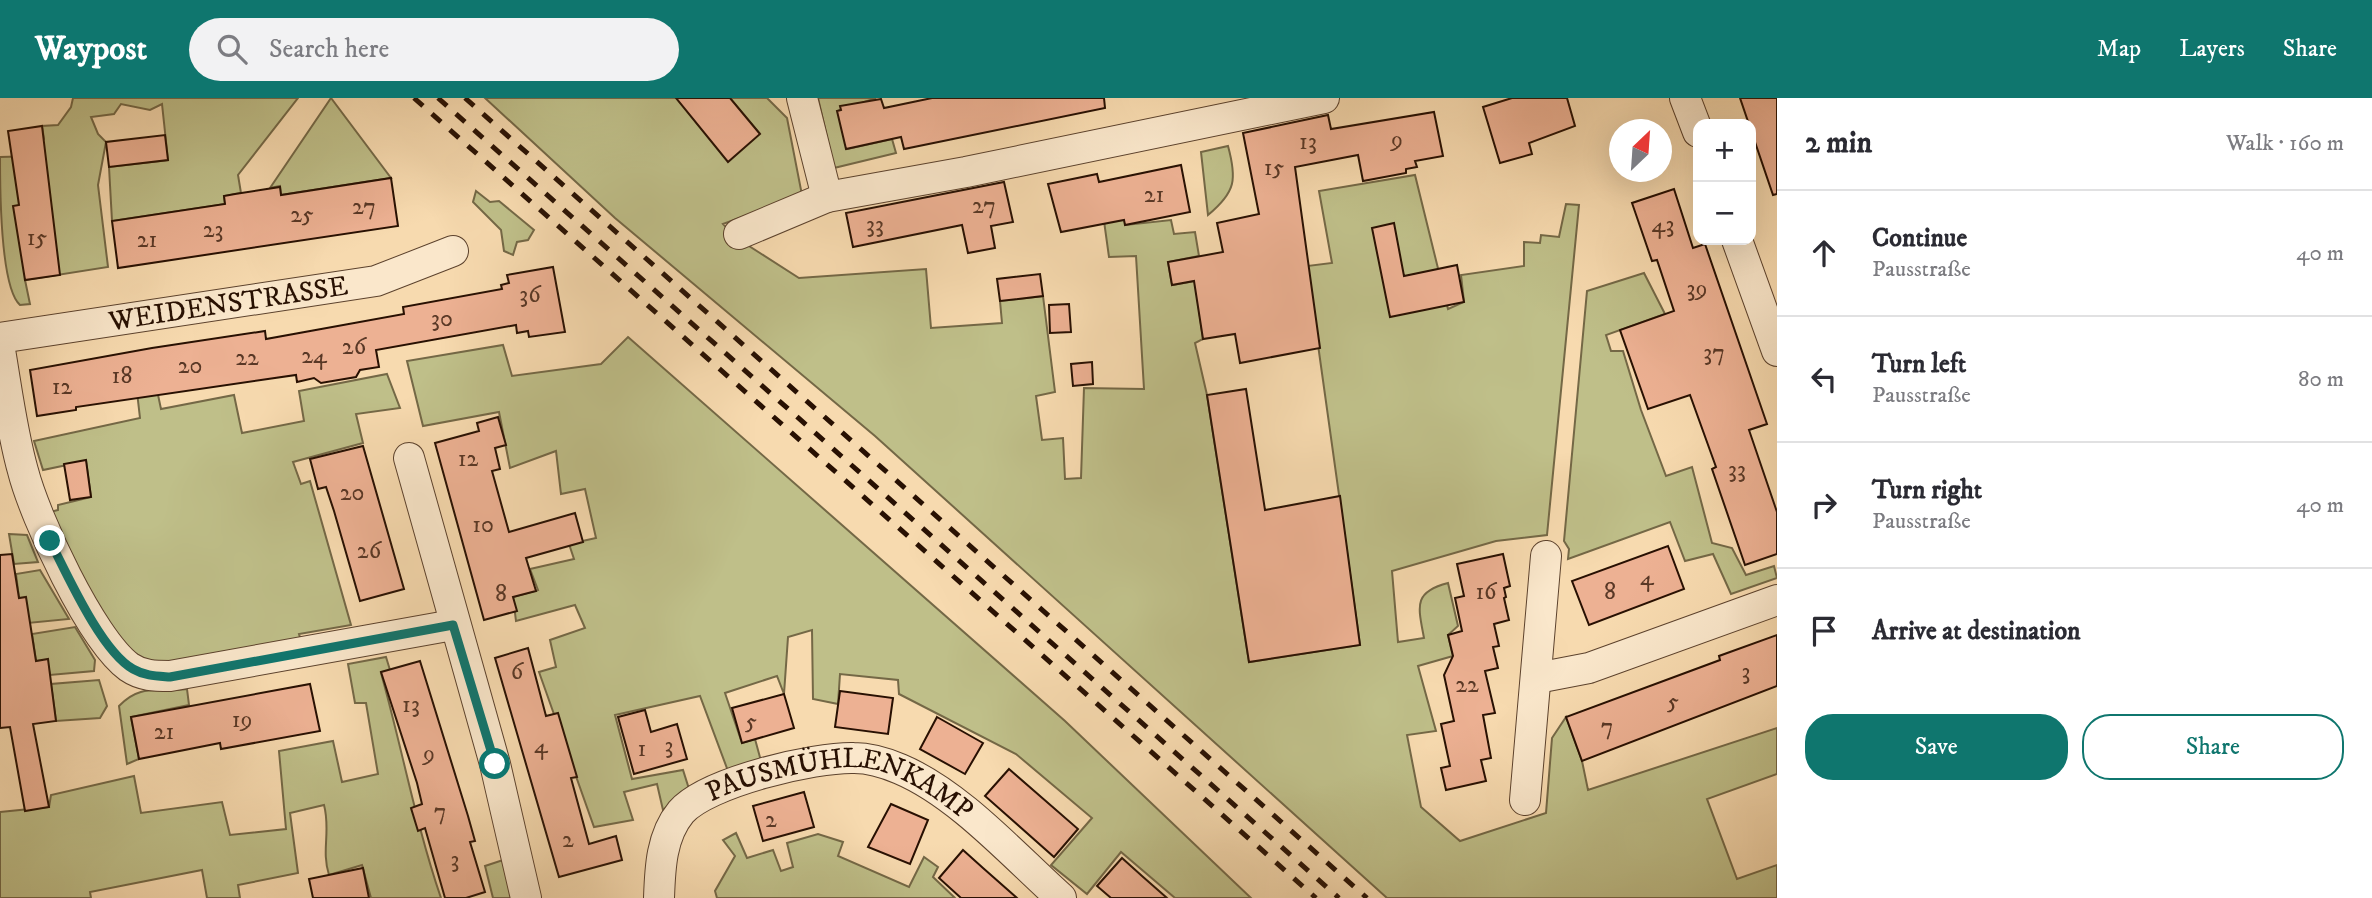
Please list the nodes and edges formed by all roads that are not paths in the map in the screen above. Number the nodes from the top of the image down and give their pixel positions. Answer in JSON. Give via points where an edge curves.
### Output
{"nodes":[{"id":1,"x":802,"y":98,"type":"edge"},
{"id":2,"x":1324,"y":98,"type":"edge"},
{"id":3,"x":1685,"y":98,"type":"edge"},
{"id":4,"x":1693,"y":119,"type":"edge"},
{"id":5,"x":827,"y":197,"type":"junction"},
{"id":6,"x":739,"y":234,"type":"dead end"},
{"id":7,"x":1739,"y":245,"type":"edge"},
{"id":8,"x":453,"y":251,"type":"dead end"},
{"id":9,"x":0,"y":338,"type":"edge"},
{"id":10,"x":0,"y":350,"type":"edge"},
{"id":11,"x":1777,"y":351,"type":"edge"},
{"id":12,"x":409,"y":458,"type":"dead end"},
{"id":13,"x":1546,"y":556,"type":"dead end"},
{"id":14,"x":1777,"y":600,"type":"edge"},
{"id":15,"x":453,"y":625,"type":"junction"},
{"id":16,"x":1537,"y":678,"type":"junction"},
{"id":17,"x":1525,"y":800,"type":"dead end"},
{"id":18,"x":526,"y":898,"type":"edge"},
{"id":19,"x":659,"y":898,"type":"edge"},
{"id":20,"x":1061,"y":898,"type":"edge"}],
"edges":[{"from":1,"to":5,"type":"street"},
{"from":2,"to":5,"type":"street"},
{"from":3,"to":4,"type":"street"},
{"from":5,"to":6,"type":"street"},
{"from":7,"to":11,"type":"street"},
{"from":8,"to":9,"type":"street","name":"WEIDENSTRASSE","via":[[376,281]]},
{"from":10,"to":15,"type":"street","via":[[14,434],[34,506],[90,616],[119,659],[132,669],[170,677]]},
{"from":12,"to":15,"type":"street"},
{"from":13,"to":16,"type":"street"},
{"from":14,"to":16,"type":"street","via":[[1589,668]]},
{"from":15,"to":18,"type":"street","via":[[495,764]]},
{"from":16,"to":17,"type":"street"},
{"from":19,"to":20,"type":"street","name":"PAUSMÜHLENKAMP","via":[[667,835],[681,812],[706,792],[736,781],[834,758],[883,762],[932,787]]}]}
